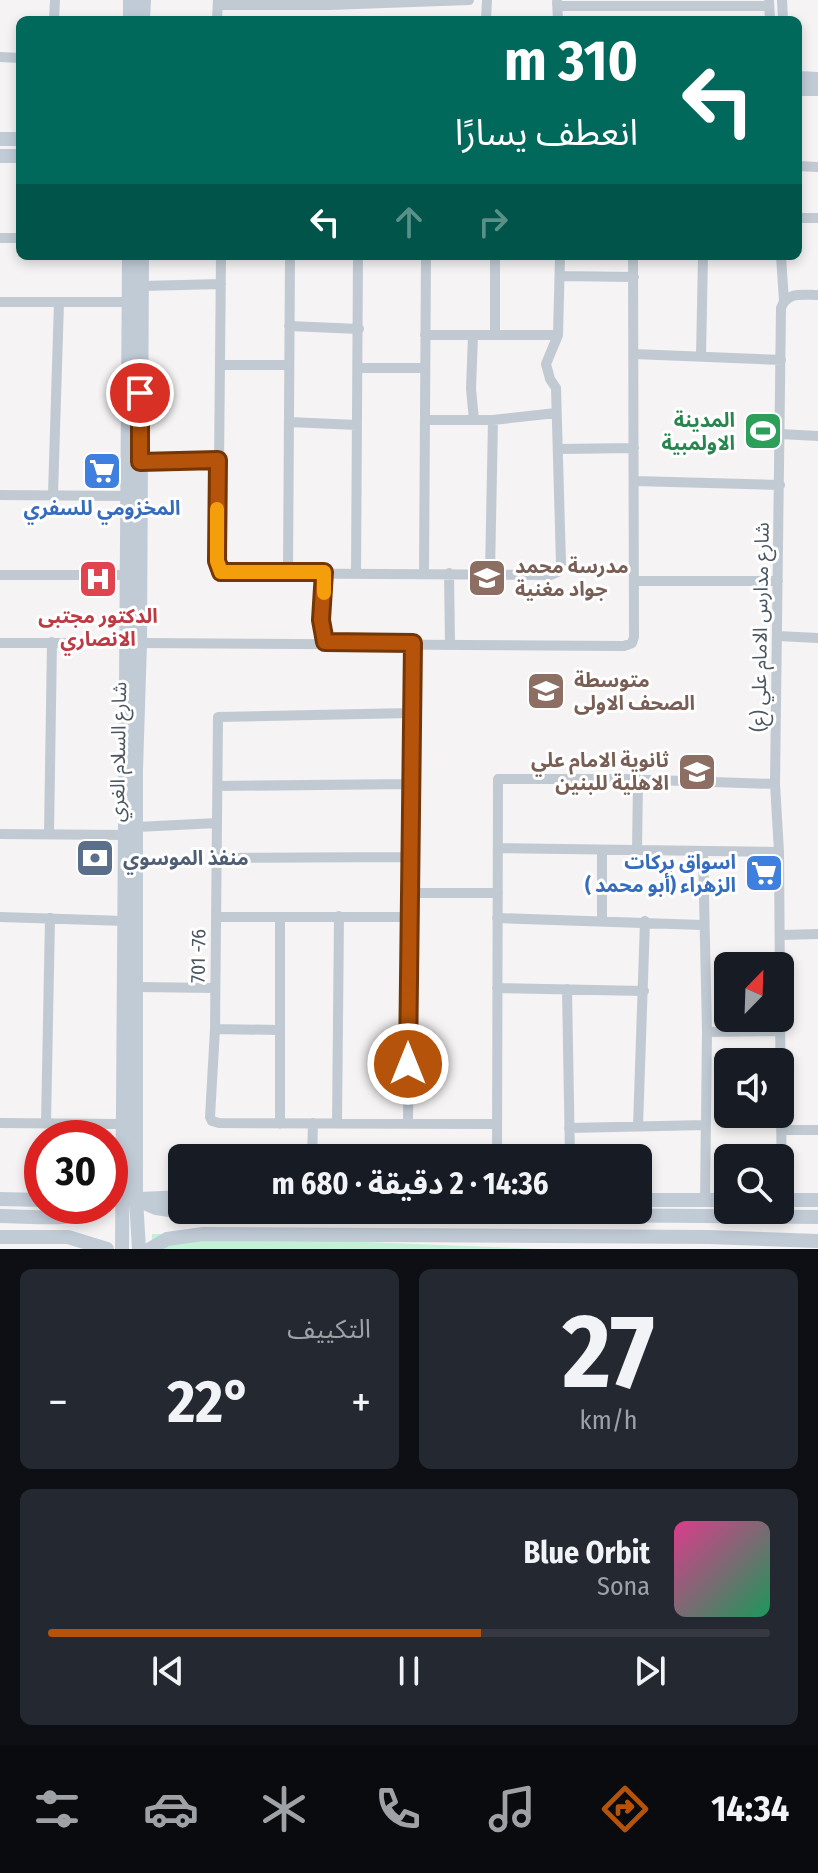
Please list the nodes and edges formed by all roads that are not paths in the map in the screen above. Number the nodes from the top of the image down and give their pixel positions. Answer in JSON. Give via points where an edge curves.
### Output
{"nodes":[{"id":1,"x":429,"y":0,"type":"edge"},
{"id":2,"x":469,"y":0,"type":"edge"},
{"id":3,"x":218,"y":2,"type":"edge"},
{"id":4,"x":358,"y":2,"type":"edge"},
{"id":5,"x":288,"y":3,"type":"edge"},
{"id":6,"x":558,"y":3,"type":"edge"},
{"id":7,"x":627,"y":3,"type":"edge"},
{"id":8,"x":695,"y":3,"type":"edge"},
{"id":9,"x":769,"y":3,"type":"edge"},
{"id":10,"x":129,"y":260,"type":"edge"},
{"id":11,"x":142,"y":260,"type":"edge"},
{"id":12,"x":221,"y":260,"type":"edge"},
{"id":13,"x":290,"y":260,"type":"edge"},
{"id":14,"x":358,"y":260,"type":"edge"},
{"id":15,"x":426,"y":260,"type":"edge"},
{"id":16,"x":495,"y":260,"type":"edge"},
{"id":17,"x":560,"y":260,"type":"edge"},
{"id":18,"x":633,"y":260,"type":"edge"},
{"id":19,"x":703,"y":260,"type":"edge"},
{"id":20,"x":781,"y":260,"type":"edge"},
{"id":21,"x":560,"y":276,"type":"junction"},
{"id":22,"x":634,"y":277,"type":"junction"},
{"id":23,"x":221,"y":284,"type":"junction"},
{"id":24,"x":142,"y":286,"type":"junction"},
{"id":25,"x":818,"y":295,"type":"edge"},
{"id":26,"x":784,"y":301,"type":"junction"},
{"id":27,"x":0,"y":302,"type":"edge"},
{"id":28,"x":59,"y":302,"type":"junction"},
{"id":29,"x":128,"y":302,"type":"junction"},
{"id":30,"x":289,"y":326,"type":"junction"},
{"id":31,"x":359,"y":329,"type":"junction"},
{"id":32,"x":425,"y":335,"type":"junction"},
{"id":33,"x":473,"y":335,"type":"junction"},
{"id":34,"x":495,"y":335,"type":"junction"},
{"id":35,"x":558,"y":335,"type":"junction"},
{"id":36,"x":634,"y":354,"type":"junction"},
{"id":37,"x":701,"y":356,"type":"junction"},
{"id":38,"x":781,"y":360,"type":"junction"},
{"id":39,"x":220,"y":365,"type":"junction"},
{"id":40,"x":289,"y":365,"type":"junction"},
{"id":41,"x":359,"y":368,"type":"junction"},
{"id":42,"x":425,"y":368,"type":"junction"},
{"id":43,"x":134,"y":393,"type":"junction"},
{"id":44,"x":556,"y":413,"type":"junction"},
{"id":45,"x":425,"y":420,"type":"junction"},
{"id":46,"x":474,"y":420,"type":"junction"},
{"id":47,"x":493,"y":420,"type":"junction"},
{"id":48,"x":289,"y":422,"type":"junction"},
{"id":49,"x":357,"y":425,"type":"junction"},
{"id":50,"x":780,"y":434,"type":"junction"},
{"id":51,"x":818,"y":436,"type":"edge"},
{"id":52,"x":634,"y":448,"type":"junction"},
{"id":53,"x":559,"y":449,"type":"junction"},
{"id":54,"x":218,"y":460,"type":"junction"},
{"id":55,"x":140,"y":462,"type":"junction"},
{"id":56,"x":634,"y":481,"type":"junction"},
{"id":57,"x":780,"y":485,"type":"junction"},
{"id":58,"x":53,"y":494,"type":"junction"},
{"id":59,"x":0,"y":495,"type":"edge"},
{"id":60,"x":128,"y":496,"type":"junction"},
{"id":61,"x":324,"y":572,"type":"junction"},
{"id":62,"x":356,"y":572,"type":"junction"},
{"id":63,"x":288,"y":573,"type":"junction"},
{"id":64,"x":424,"y":573,"type":"junction"},
{"id":65,"x":449,"y":573,"type":"junction"},
{"id":66,"x":490,"y":573,"type":"junction"},
{"id":67,"x":0,"y":575,"type":"edge"},
{"id":68,"x":128,"y":575,"type":"junction"},
{"id":69,"x":634,"y":581,"type":"junction"},
{"id":70,"x":778,"y":581,"type":"junction"},
{"id":71,"x":778,"y":636,"type":"junction"},
{"id":72,"x":818,"y":638,"type":"edge"},
{"id":73,"x":52,"y":642,"type":"junction"},
{"id":74,"x":325,"y":642,"type":"junction"},
{"id":75,"x":0,"y":643,"type":"edge"},
{"id":76,"x":134,"y":643,"type":"junction"},
{"id":77,"x":413,"y":643,"type":"junction"},
{"id":78,"x":450,"y":644,"type":"junction"},
{"id":79,"x":411,"y":713,"type":"junction"},
{"id":80,"x":638,"y":779,"type":"junction"},
{"id":81,"x":410,"y":784,"type":"junction"},
{"id":82,"x":775,"y":784,"type":"junction"},
{"id":83,"x":218,"y":786,"type":"junction"},
{"id":84,"x":217,"y":823,"type":"junction"},
{"id":85,"x":132,"y":831,"type":"junction"},
{"id":86,"x":0,"y":834,"type":"edge"},
{"id":87,"x":49,"y":834,"type":"junction"},
{"id":88,"x":498,"y":848,"type":"junction"},
{"id":89,"x":602,"y":850,"type":"junction"},
{"id":90,"x":637,"y":850,"type":"junction"},
{"id":91,"x":703,"y":851,"type":"junction"},
{"id":92,"x":779,"y":852,"type":"junction"},
{"id":93,"x":409,"y":857,"type":"junction"},
{"id":94,"x":217,"y":858,"type":"junction"},
{"id":95,"x":408,"y":893,"type":"junction"},
{"id":96,"x":498,"y":893,"type":"junction"},
{"id":97,"x":339,"y":916,"type":"junction"},
{"id":98,"x":0,"y":917,"type":"edge"},
{"id":99,"x":216,"y":917,"type":"junction"},
{"id":100,"x":280,"y":917,"type":"junction"},
{"id":101,"x":409,"y":917,"type":"junction"},
{"id":102,"x":50,"y":918,"type":"junction"},
{"id":103,"x":497,"y":918,"type":"junction"},
{"id":104,"x":602,"y":920,"type":"junction"},
{"id":105,"x":125,"y":921,"type":"junction"},
{"id":106,"x":645,"y":921,"type":"junction"},
{"id":107,"x":702,"y":925,"type":"junction"},
{"id":108,"x":818,"y":934,"type":"edge"},
{"id":109,"x":781,"y":935,"type":"junction"},
{"id":110,"x":781,"y":952,"type":"edge"},
{"id":111,"x":137,"y":987,"type":"junction"},
{"id":112,"x":215,"y":988,"type":"junction"},
{"id":113,"x":497,"y":988,"type":"junction"},
{"id":114,"x":567,"y":989,"type":"junction"},
{"id":115,"x":644,"y":991,"type":"junction"},
{"id":116,"x":130,"y":1013,"type":"junction"},
{"id":117,"x":215,"y":1029,"type":"junction"},
{"id":118,"x":279,"y":1030,"type":"junction"},
{"id":119,"x":707,"y":1032,"type":"junction"},
{"id":120,"x":714,"y":1032,"type":"edge"},
{"id":121,"x":780,"y":1032,"type":"edge"},
{"id":122,"x":46,"y":1120,"type":"edge"},
{"id":123,"x":121,"y":1120,"type":"edge"},
{"id":124,"x":408,"y":1122,"type":"junction"},
{"id":125,"x":0,"y":1123,"type":"edge"},
{"id":126,"x":24,"y":1123,"type":"edge"},
{"id":127,"x":313,"y":1123,"type":"junction"},
{"id":128,"x":337,"y":1123,"type":"junction"},
{"id":129,"x":280,"y":1124,"type":"junction"},
{"id":130,"x":496,"y":1124,"type":"junction"},
{"id":131,"x":706,"y":1125,"type":"junction"},
{"id":132,"x":638,"y":1126,"type":"junction"},
{"id":133,"x":569,"y":1128,"type":"junction"},
{"id":134,"x":781,"y":1130,"type":"junction"},
{"id":135,"x":818,"y":1130,"type":"edge"},
{"id":136,"x":312,"y":1144,"type":"edge"},
{"id":137,"x":497,"y":1144,"type":"edge"},
{"id":138,"x":570,"y":1144,"type":"edge"},
{"id":139,"x":781,"y":1144,"type":"edge"},
{"id":140,"x":168,"y":1198,"type":"edge"},
{"id":141,"x":0,"y":1199,"type":"edge"},
{"id":142,"x":136,"y":1199,"type":"junction"},
{"id":143,"x":24,"y":1200,"type":"edge"},
{"id":144,"x":652,"y":1200,"type":"edge"},
{"id":145,"x":705,"y":1200,"type":"junction"},
{"id":146,"x":714,"y":1200,"type":"edge"},
{"id":147,"x":794,"y":1200,"type":"edge"},
{"id":148,"x":818,"y":1200,"type":"edge"},
{"id":149,"x":168,"y":1210,"type":"edge"},
{"id":150,"x":652,"y":1214,"type":"edge"},
{"id":151,"x":0,"y":1216,"type":"edge"},
{"id":152,"x":24,"y":1216,"type":"edge"},
{"id":153,"x":818,"y":1217,"type":"edge"},
{"id":154,"x":88,"y":1224,"type":"edge"},
{"id":155,"x":118,"y":1224,"type":"edge"},
{"id":156,"x":230,"y":1224,"type":"edge"},
{"id":157,"x":236,"y":1235,"type":"junction"},
{"id":158,"x":0,"y":1237,"type":"edge"},
{"id":159,"x":818,"y":1241,"type":"edge"},
{"id":160,"x":531,"y":1243,"type":"edge"},
{"id":161,"x":88,"y":1245,"type":"edge"},
{"id":162,"x":107,"y":1249,"type":"edge"},
{"id":163,"x":122,"y":1249,"type":"edge"},
{"id":164,"x":139,"y":1249,"type":"edge"},
{"id":165,"x":150,"y":1249,"type":"edge"}],
"edges":[{"from":1,"to":2,"type":"street"},
{"from":1,"to":4,"type":"street"},
{"from":3,"to":5,"type":"street"},
{"from":4,"to":5,"type":"street"},
{"from":6,"to":7,"type":"street"},
{"from":7,"to":8,"type":"street"},
{"from":8,"to":9,"type":"street"},
{"from":10,"to":29,"type":"street","name":"شارع السلام الغري"},
{"from":11,"to":24,"type":"street","name":"شارع السلام الغري"},
{"from":12,"to":23,"type":"street"},
{"from":13,"to":30,"type":"street"},
{"from":14,"to":31,"type":"street"},
{"from":15,"to":32,"type":"street"},
{"from":16,"to":34,"type":"street"},
{"from":17,"to":21,"type":"street"},
{"from":18,"to":22,"type":"street"},
{"from":19,"to":37,"type":"street"},
{"from":20,"to":26,"type":"street","name":"شارع مدارس الامام علي (ع)"},
{"from":21,"to":22,"type":"street"},
{"from":21,"to":35,"type":"street"},
{"from":22,"to":36,"type":"street"},
{"from":23,"to":24,"type":"street"},
{"from":23,"to":39,"type":"street"},
{"from":24,"to":43,"type":"street","name":"شارع السلام الغري"},
{"from":25,"to":26,"type":"street","via":[[794,295]]},
{"from":26,"to":38,"type":"street","name":"شارع مدارس الامام علي (ع)"},
{"from":27,"to":28,"type":"street"},
{"from":28,"to":29,"type":"street"},
{"from":28,"to":58,"type":"street"},
{"from":29,"to":43,"type":"street","name":"شارع السلام الغري"},
{"from":30,"to":31,"type":"street"},
{"from":30,"to":40,"type":"street"},
{"from":31,"to":41,"type":"street"},
{"from":32,"to":33,"type":"street"},
{"from":32,"to":42,"type":"street"},
{"from":33,"to":34,"type":"street"},
{"from":33,"to":46,"type":"street"},
{"from":34,"to":35,"type":"street"},
{"from":35,"to":44,"type":"street","via":[[546,364],[556,388]]},
{"from":36,"to":37,"type":"street"},
{"from":36,"to":52,"type":"street"},
{"from":37,"to":38,"type":"street"},
{"from":38,"to":50,"type":"street","name":"شارع مدارس الامام علي (ع)"},
{"from":39,"to":40,"type":"street"},
{"from":39,"to":54,"type":"street"},
{"from":40,"to":48,"type":"street"},
{"from":41,"to":42,"type":"street"},
{"from":41,"to":49,"type":"street"},
{"from":42,"to":45,"type":"street"},
{"from":43,"to":55,"type":"street","name":"شارع السلام الغري"},
{"from":43,"to":60,"type":"street","name":"شارع السلام الغري"},
{"from":44,"to":47,"type":"street"},
{"from":44,"to":53,"type":"street"},
{"from":45,"to":46,"type":"street"},
{"from":45,"to":64,"type":"street"},
{"from":46,"to":47,"type":"street"},
{"from":47,"to":66,"type":"street"},
{"from":48,"to":49,"type":"street"},
{"from":48,"to":63,"type":"street"},
{"from":49,"to":62,"type":"street"},
{"from":50,"to":51,"type":"street"},
{"from":50,"to":57,"type":"street","name":"شارع مدارس الامام علي (ع)"},
{"from":52,"to":53,"type":"street"},
{"from":52,"to":56,"type":"street"},
{"from":53,"to":66,"type":"street","via":[[558,572]]},
{"from":54,"to":55,"type":"street"},
{"from":54,"to":63,"type":"street","via":[[218,569]]},
{"from":55,"to":76,"type":"street","name":"شارع السلام الغري"},
{"from":56,"to":57,"type":"street"},
{"from":56,"to":69,"type":"street"},
{"from":57,"to":70,"type":"street","name":"شارع مدارس الامام علي (ع)"},
{"from":58,"to":59,"type":"street"},
{"from":58,"to":60,"type":"street"},
{"from":60,"to":68,"type":"street","name":"شارع السلام الغري"},
{"from":61,"to":62,"type":"street"},
{"from":61,"to":63,"type":"street"},
{"from":61,"to":74,"type":"street"},
{"from":62,"to":64,"type":"street"},
{"from":64,"to":65,"type":"street"},
{"from":65,"to":66,"type":"street"},
{"from":65,"to":78,"type":"street"},
{"from":67,"to":68,"type":"street"},
{"from":68,"to":76,"type":"street","name":"شارع السلام الغري"},
{"from":69,"to":70,"type":"street"},
{"from":69,"to":78,"type":"street","via":[[634,637],[624,646]]},
{"from":70,"to":71,"type":"street","name":"شارع مدارس الامام علي (ع)"},
{"from":71,"to":72,"type":"street"},
{"from":71,"to":82,"type":"street","name":"شارع مدارس الامام علي (ع)"},
{"from":73,"to":75,"type":"street"},
{"from":73,"to":76,"type":"street"},
{"from":73,"to":87,"type":"street"},
{"from":74,"to":76,"type":"street"},
{"from":74,"to":77,"type":"street"},
{"from":76,"to":85,"type":"street","name":"شارع السلام الغري"},
{"from":77,"to":78,"type":"street"},
{"from":77,"to":79,"type":"street"},
{"from":79,"to":81,"type":"street"},
{"from":79,"to":83,"type":"street","name":"701 -76","via":[[218,717]]},
{"from":80,"to":82,"type":"street"},
{"from":80,"to":88,"type":"street","via":[[498,779]]},
{"from":80,"to":90,"type":"street"},
{"from":81,"to":83,"type":"street"},
{"from":81,"to":93,"type":"street"},
{"from":82,"to":92,"type":"street","name":"شارع مدارس الامام علي (ع)"},
{"from":83,"to":84,"type":"street","name":"701 -76"},
{"from":84,"to":85,"type":"street"},
{"from":84,"to":94,"type":"street","name":"701 -76"},
{"from":85,"to":87,"type":"street"},
{"from":85,"to":105,"type":"street","name":"شارع السلام الغري"},
{"from":85,"to":111,"type":"street","name":"شارع السلام الغري"},
{"from":86,"to":87,"type":"street"},
{"from":88,"to":89,"type":"street"},
{"from":88,"to":96,"type":"street"},
{"from":89,"to":90,"type":"street"},
{"from":89,"to":104,"type":"street"},
{"from":90,"to":91,"type":"street"},
{"from":91,"to":92,"type":"street"},
{"from":91,"to":107,"type":"street"},
{"from":92,"to":109,"type":"street","name":"شارع مدارس الامام علي (ع)"},
{"from":93,"to":94,"type":"street"},
{"from":93,"to":95,"type":"street"},
{"from":94,"to":99,"type":"street","name":"701 -76"},
{"from":95,"to":96,"type":"street"},
{"from":95,"to":101,"type":"street"},
{"from":96,"to":103,"type":"street"},
{"from":97,"to":100,"type":"street"},
{"from":97,"to":101,"type":"street"},
{"from":97,"to":128,"type":"street"},
{"from":98,"to":102,"type":"street"},
{"from":99,"to":100,"type":"street"},
{"from":99,"to":112,"type":"street","name":"701 -76"},
{"from":100,"to":118,"type":"street"},
{"from":101,"to":124,"type":"street"},
{"from":102,"to":105,"type":"street"},
{"from":102,"to":122,"type":"street"},
{"from":103,"to":104,"type":"street"},
{"from":103,"to":113,"type":"street"},
{"from":104,"to":106,"type":"street"},
{"from":105,"to":116,"type":"street","name":"شارع السلام الغري"},
{"from":106,"to":107,"type":"street"},
{"from":106,"to":115,"type":"street"},
{"from":107,"to":119,"type":"street"},
{"from":108,"to":109,"type":"street"},
{"from":109,"to":110,"type":"street","name":"شارع مدارس الامام علي (ع)"},
{"from":111,"to":112,"type":"street"},
{"from":111,"to":116,"type":"street","name":"شارع السلام الغري"},
{"from":112,"to":117,"type":"street","name":"701 -76"},
{"from":113,"to":114,"type":"street"},
{"from":113,"to":130,"type":"street"},
{"from":114,"to":115,"type":"street"},
{"from":114,"to":133,"type":"street"},
{"from":115,"to":132,"type":"street"},
{"from":116,"to":123,"type":"street","name":"شارع السلام الغري"},
{"from":116,"to":142,"type":"street","name":"شارع السلام الغري"},
{"from":117,"to":118,"type":"street"},
{"from":117,"to":129,"type":"street","name":"701 -76","via":[[210,1117],[215,1123]]},
{"from":118,"to":129,"type":"street"},
{"from":119,"to":120,"type":"street"},
{"from":119,"to":131,"type":"street"},
{"from":121,"to":134,"type":"street"},
{"from":124,"to":128,"type":"street"},
{"from":124,"to":130,"type":"street"},
{"from":125,"to":126,"type":"street"},
{"from":127,"to":128,"type":"street"},
{"from":127,"to":129,"type":"street"},
{"from":127,"to":136,"type":"street"},
{"from":130,"to":137,"type":"street"},
{"from":131,"to":132,"type":"street"},
{"from":131,"to":145,"type":"street"},
{"from":132,"to":133,"type":"street"},
{"from":133,"to":138,"type":"street"},
{"from":134,"to":135,"type":"street"},
{"from":134,"to":139,"type":"street"},
{"from":140,"to":142,"type":"street"},
{"from":141,"to":143,"type":"street"},
{"from":142,"to":149,"type":"street"},
{"from":142,"to":164,"type":"street","name":"شارع السلام الغري"},
{"from":144,"to":145,"type":"street"},
{"from":145,"to":146,"type":"street"},
{"from":147,"to":148,"type":"street"},
{"from":150,"to":153,"type":"street"},
{"from":151,"to":152,"type":"street"},
{"from":154,"to":161,"type":"street"},
{"from":155,"to":163,"type":"street","name":"شارع السلام الغري"},
{"from":156,"to":157,"type":"street"},
{"from":157,"to":160,"type":"street"},
{"from":157,"to":165,"type":"street","via":[[167,1239]]},
{"from":158,"to":161,"type":"street","via":[[68,1237]]},
{"from":159,"to":160,"type":"street"},
{"from":161,"to":162,"type":"street"}]}
